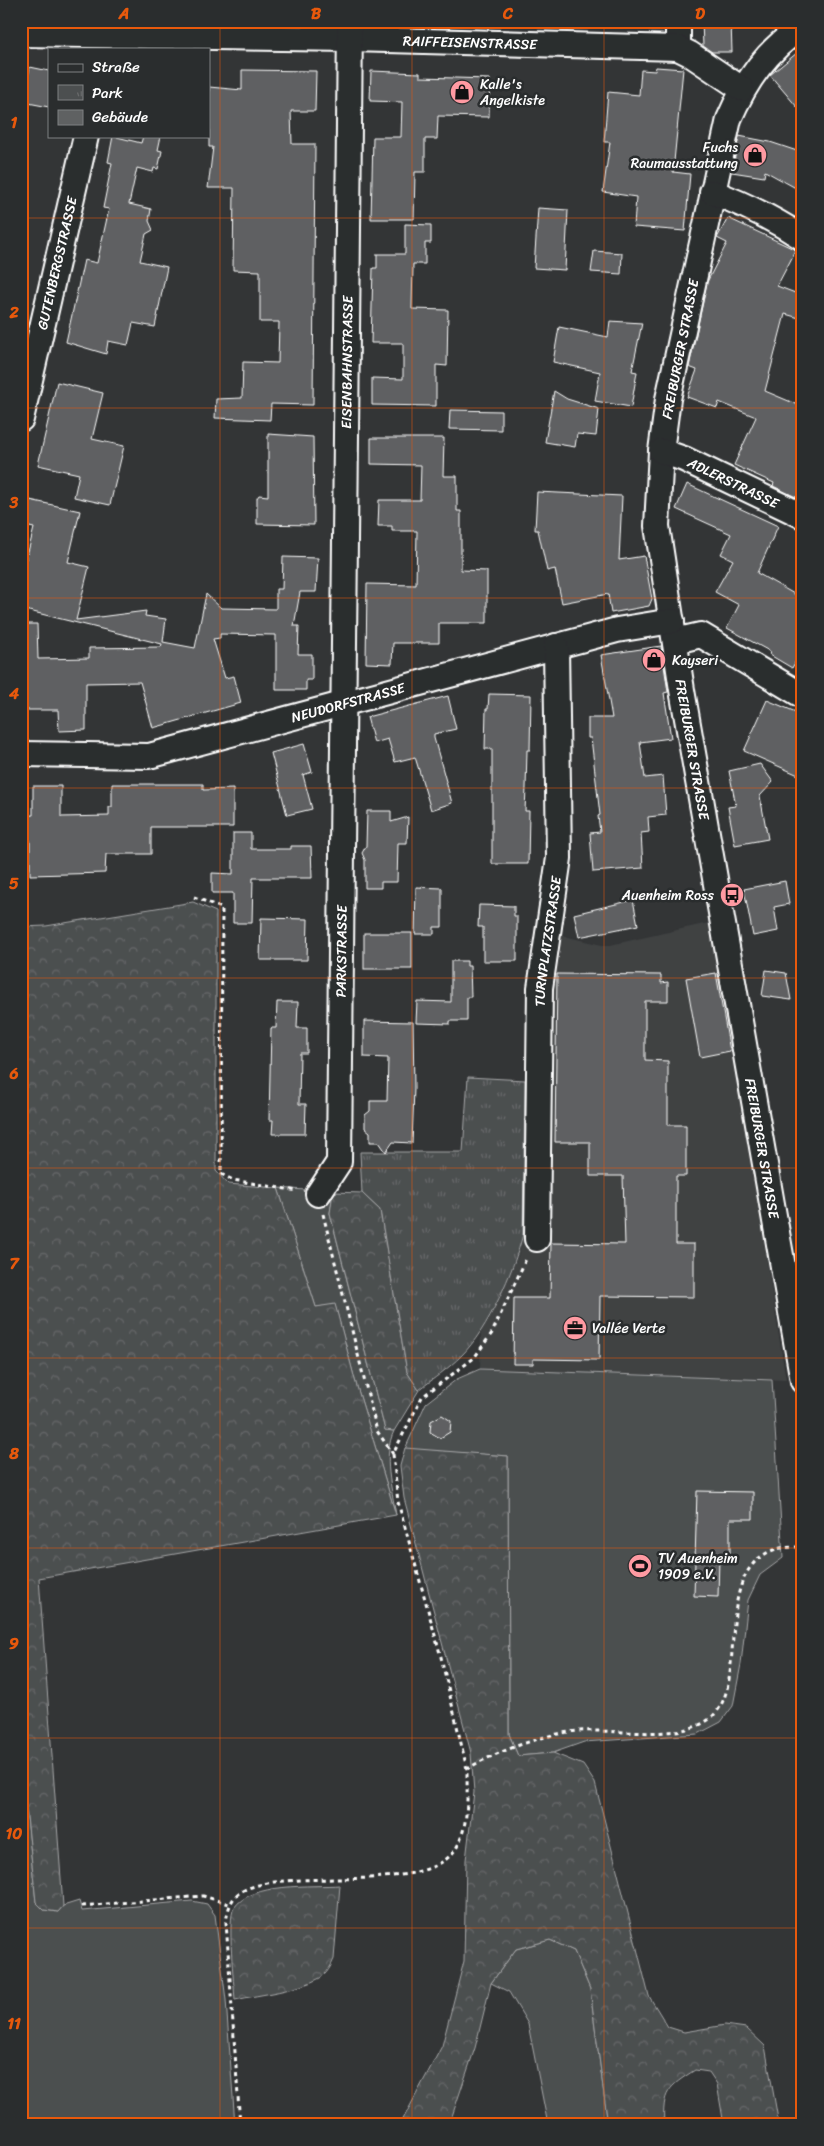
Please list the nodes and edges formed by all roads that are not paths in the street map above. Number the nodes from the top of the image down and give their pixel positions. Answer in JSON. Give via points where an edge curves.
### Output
{"nodes":[{"id":1,"x":678,"y":21,"type":"edge"},
{"id":2,"x":803,"y":26,"type":"edge"},
{"id":3,"x":350,"y":30,"type":"edge"},
{"id":4,"x":21,"y":34,"type":"edge"},
{"id":5,"x":108,"y":36,"type":"edge"},
{"id":6,"x":678,"y":48,"type":"junction"},
{"id":7,"x":742,"y":89,"type":"junction"},
{"id":8,"x":86,"y":138,"type":"edge"},
{"id":9,"x":712,"y":192,"type":"junction"},
{"id":10,"x":803,"y":238,"type":"edge"},
{"id":11,"x":21,"y":419,"type":"edge"},
{"id":12,"x":661,"y":451,"type":"junction"},
{"id":13,"x":803,"y":516,"type":"edge"},
{"id":14,"x":673,"y":631,"type":"junction"},
{"id":15,"x":556,"y":646,"type":"junction"},
{"id":16,"x":803,"y":696,"type":"edge"},
{"id":17,"x":343,"y":703,"type":"junction"},
{"id":18,"x":21,"y":754,"type":"edge"},
{"id":19,"x":318,"y":1194,"type":"road end"},
{"id":20,"x":537,"y":1240,"type":"road end"},
{"id":21,"x":803,"y":1381,"type":"edge"}],
"edges":[{"from":1,"to":6,"type":"street"},
{"from":2,"to":7,"type":"street","name":"FREIBURGER STRASSE","via":[[767,55]]},
{"from":3,"to":5,"type":"street","name":"RAIFFEISENSTRASSE"},
{"from":3,"to":6,"type":"street","name":"RAIFFEISENSTRASSE"},
{"from":3,"to":17,"type":"street","name":"EISENBAHNSTRASSE"},
{"from":4,"to":5,"type":"street","name":"RAIFFEISENSTRASSE"},
{"from":6,"to":7,"type":"street"},
{"from":7,"to":9,"type":"street","name":"FREIBURGER STRASSE","via":[[729,119]]},
{"from":8,"to":11,"type":"street","name":"GUTENBERGSTRASSE"},
{"from":9,"to":10,"type":"street","via":[[773,220]]},
{"from":9,"to":12,"type":"street","name":"FREIBURGER STRASSE","via":[[668,399]]},
{"from":12,"to":13,"type":"street","name":"ADLERSTRASSE"},
{"from":12,"to":14,"type":"street","name":"FREIBURGER STRASSE","via":[[658,526]]},
{"from":14,"to":15,"type":"street","name":"NEUDORFSTRASSE","via":[[617,630]]},
{"from":14,"to":16,"type":"street","name":"NEUDORFSTRASSE","via":[[701,635]]},
{"from":14,"to":21,"type":"street","name":"FREIBURGER STRASSE"},
{"from":15,"to":17,"type":"street","name":"NEUDORFSTRASSE"},
{"from":15,"to":20,"type":"street","name":"TURNPLATZSTRASSE","via":[[559,858],[540,988]]},
{"from":17,"to":18,"type":"street","name":"NEUDORFSTRASSE","via":[[149,756]]},
{"from":17,"to":19,"type":"street","name":"PARKSTRASSE","via":[[339,1162]]}]}
